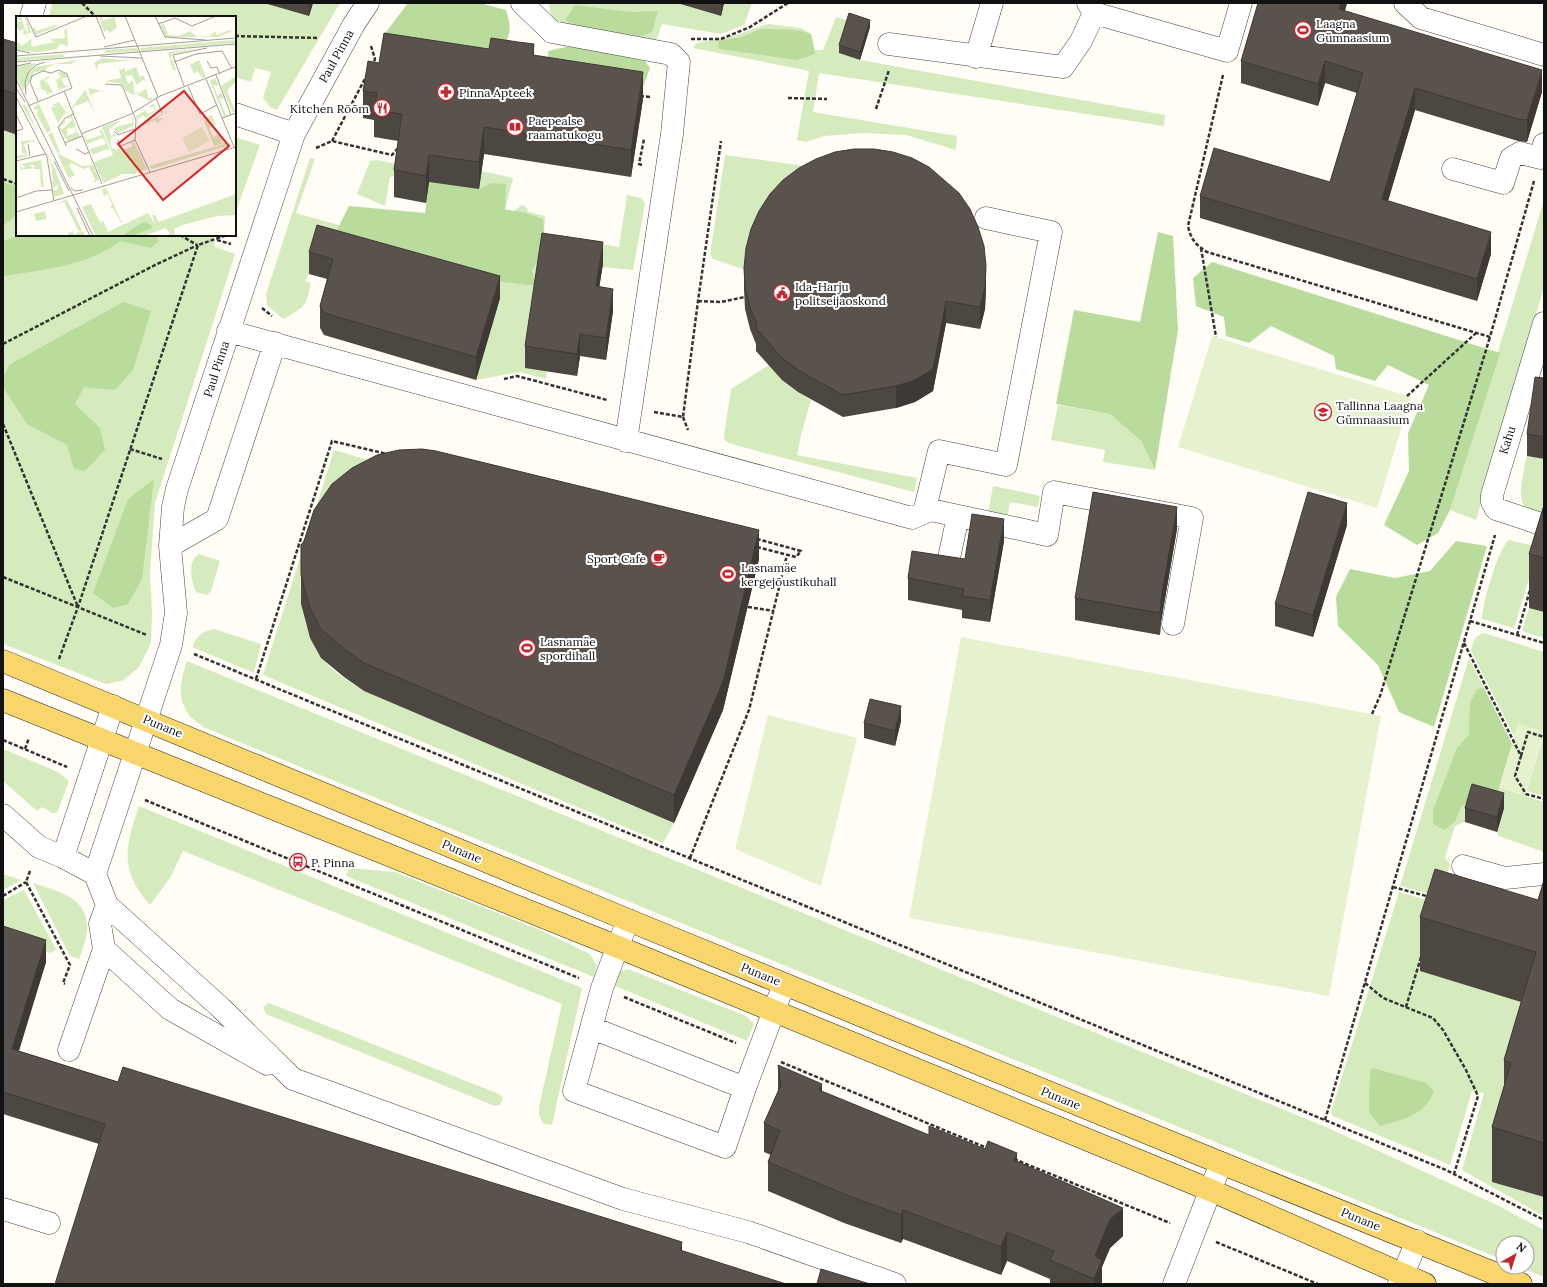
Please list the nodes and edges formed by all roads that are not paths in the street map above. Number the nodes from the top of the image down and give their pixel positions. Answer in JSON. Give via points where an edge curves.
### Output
{"nodes":[{"id":1,"x":35,"y":3,"type":"edge"},
{"id":2,"x":368,"y":3,"type":"edge"},
{"id":3,"x":522,"y":3,"type":"edge"},
{"id":4,"x":992,"y":3,"type":"edge"},
{"id":5,"x":1241,"y":3,"type":"edge"},
{"id":6,"x":1405,"y":3,"type":"edge"},
{"id":7,"x":1091,"y":8,"type":"edge"},
{"id":8,"x":31,"y":16,"type":"edge"},
{"id":9,"x":893,"y":45,"type":"road end"},
{"id":10,"x":1544,"y":55,"type":"edge"},
{"id":11,"x":976,"y":57,"type":"junction"},
{"id":12,"x":236,"y":114,"type":"edge"},
{"id":13,"x":294,"y":134,"type":"junction"},
{"id":14,"x":1543,"y":154,"type":"edge"},
{"id":15,"x":1453,"y":169,"type":"dead end"},
{"id":16,"x":986,"y":218,"type":"dead end"},
{"id":17,"x":1544,"y":323,"type":"edge"},
{"id":18,"x":228,"y":332,"type":"junction"},
{"id":19,"x":275,"y":343,"type":"junction"},
{"id":20,"x":626,"y":441,"type":"junction"},
{"id":21,"x":926,"y":509,"type":"junction"},
{"id":22,"x":958,"y":516,"type":"junction"},
{"id":23,"x":1544,"y":525,"type":"edge"},
{"id":24,"x":170,"y":546,"type":"junction"},
{"id":25,"x":949,"y":558,"type":"edge"},
{"id":26,"x":1173,"y":624,"type":"dead end"},
{"id":27,"x":3,"y":660,"type":"edge"},
{"id":28,"x":3,"y":700,"type":"edge"},
{"id":29,"x":113,"y":706,"type":"junction"},
{"id":30,"x":145,"y":719,"type":"junction"},
{"id":31,"x":102,"y":739,"type":"junction"},
{"id":32,"x":134,"y":753,"type":"junction"},
{"id":33,"x":3,"y":815,"type":"edge"},
{"id":34,"x":63,"y":857,"type":"junction"},
{"id":35,"x":1463,"y":866,"type":"dead end"},
{"id":36,"x":95,"y":874,"type":"junction"},
{"id":37,"x":1544,"y":874,"type":"edge"},
{"id":38,"x":107,"y":905,"type":"junction"},
{"id":39,"x":628,"y":920,"type":"junction"},
{"id":40,"x":618,"y":947,"type":"junction"},
{"id":41,"x":104,"y":949,"type":"junction"},
{"id":42,"x":784,"y":984,"type":"junction"},
{"id":43,"x":773,"y":1012,"type":"junction"},
{"id":44,"x":592,"y":1028,"type":"junction"},
{"id":45,"x":69,"y":1050,"type":"dead end"},
{"id":46,"x":293,"y":1079,"type":"junction"},
{"id":47,"x":745,"y":1088,"type":"junction"},
{"id":48,"x":1221,"y":1163,"type":"junction"},
{"id":49,"x":1210,"y":1190,"type":"junction"},
{"id":50,"x":3,"y":1209,"type":"edge"},
{"id":51,"x":49,"y":1223,"type":"dead end"},
{"id":52,"x":1417,"y":1241,"type":"junction"},
{"id":53,"x":1400,"y":1279,"type":"edge"},
{"id":54,"x":895,"y":1284,"type":"edge"},
{"id":55,"x":1174,"y":1284,"type":"edge"},
{"id":56,"x":1425,"y":1284,"type":"edge"},
{"id":57,"x":1521,"y":1284,"type":"edge"}],
"edges":[{"from":1,"to":8,"type":"street"},
{"from":2,"to":13,"type":"street","name":"Paul Pinna"},
{"from":3,"to":20,"type":"street","via":[[552,32],[671,54],[679,62],[666,170]]},
{"from":4,"to":11,"type":"street"},
{"from":5,"to":7,"type":"street","via":[[1227,50]]},
{"from":6,"to":10,"type":"street","via":[[1421,18]]},
{"from":7,"to":11,"type":"street","via":[[1081,41],[1063,68]]},
{"from":9,"to":11,"type":"street"},
{"from":12,"to":13,"type":"street"},
{"from":13,"to":18,"type":"street","name":"Paul Pinna"},
{"from":14,"to":15,"type":"street","via":[[1520,153],[1511,158],[1503,183]]},
{"from":16,"to":21,"type":"street","via":[[1051,232],[1006,465],[939,451]]},
{"from":17,"to":23,"type":"street","name":"Kahu","via":[[1493,485],[1492,502],[1496,509],[1502,512]]},
{"from":18,"to":19,"type":"street"},
{"from":18,"to":24,"type":"street","name":"Paul Pinna","via":[[177,489]]},
{"from":19,"to":20,"type":"street"},
{"from":19,"to":24,"type":"street","via":[[217,519]]},
{"from":20,"to":21,"type":"street","via":[[912,518],[924,513]]},
{"from":21,"to":22,"type":"street"},
{"from":22,"to":25,"type":"street"},
{"from":22,"to":26,"type":"street","via":[[1047,535],[1054,492],[1192,518]]},
{"from":24,"to":30,"type":"street","name":"Paul Pinna","via":[[176,613],[171,645]]},
{"from":27,"to":29,"type":"main road","name":"Punane"},
{"from":28,"to":31,"type":"main road"},
{"from":29,"to":30,"type":"main road","name":"Punane"},
{"from":29,"to":31,"type":"street"},
{"from":30,"to":32,"type":"street","name":"Paul Pinna"},
{"from":30,"to":39,"type":"main road","name":"Punane"},
{"from":31,"to":32,"type":"main road"},
{"from":31,"to":34,"type":"street"},
{"from":32,"to":36,"type":"street","name":"Paul Pinna"},
{"from":32,"to":40,"type":"main road"},
{"from":33,"to":34,"type":"street","via":[[39,847]]},
{"from":34,"to":36,"type":"street"},
{"from":35,"to":37,"type":"street","via":[[1505,878]]},
{"from":36,"to":38,"type":"street"},
{"from":38,"to":41,"type":"street","via":[[100,924]]},
{"from":38,"to":46,"type":"street","via":[[221,1008]]},
{"from":39,"to":40,"type":"street"},
{"from":39,"to":42,"type":"main road","name":"Punane"},
{"from":40,"to":43,"type":"main road"},
{"from":40,"to":44,"type":"street","via":[[602,988]]},
{"from":41,"to":45,"type":"street"},
{"from":41,"to":46,"type":"street","via":[[170,1009]]},
{"from":42,"to":43,"type":"street"},
{"from":42,"to":48,"type":"main road","name":"Punane"},
{"from":43,"to":47,"type":"street"},
{"from":43,"to":49,"type":"main road"},
{"from":44,"to":47,"type":"street"},
{"from":44,"to":47,"type":"street","via":[[574,1091],[725,1147]]},
{"from":46,"to":54,"type":"street","via":[[622,1199],[748,1232]]},
{"from":48,"to":49,"type":"street"},
{"from":48,"to":52,"type":"main road","name":"Punane"},
{"from":49,"to":53,"type":"main road"},
{"from":49,"to":55,"type":"street"},
{"from":50,"to":51,"type":"street"},
{"from":52,"to":53,"type":"street"},
{"from":52,"to":57,"type":"main road","name":"Punane"},
{"from":53,"to":56,"type":"main road"}]}
